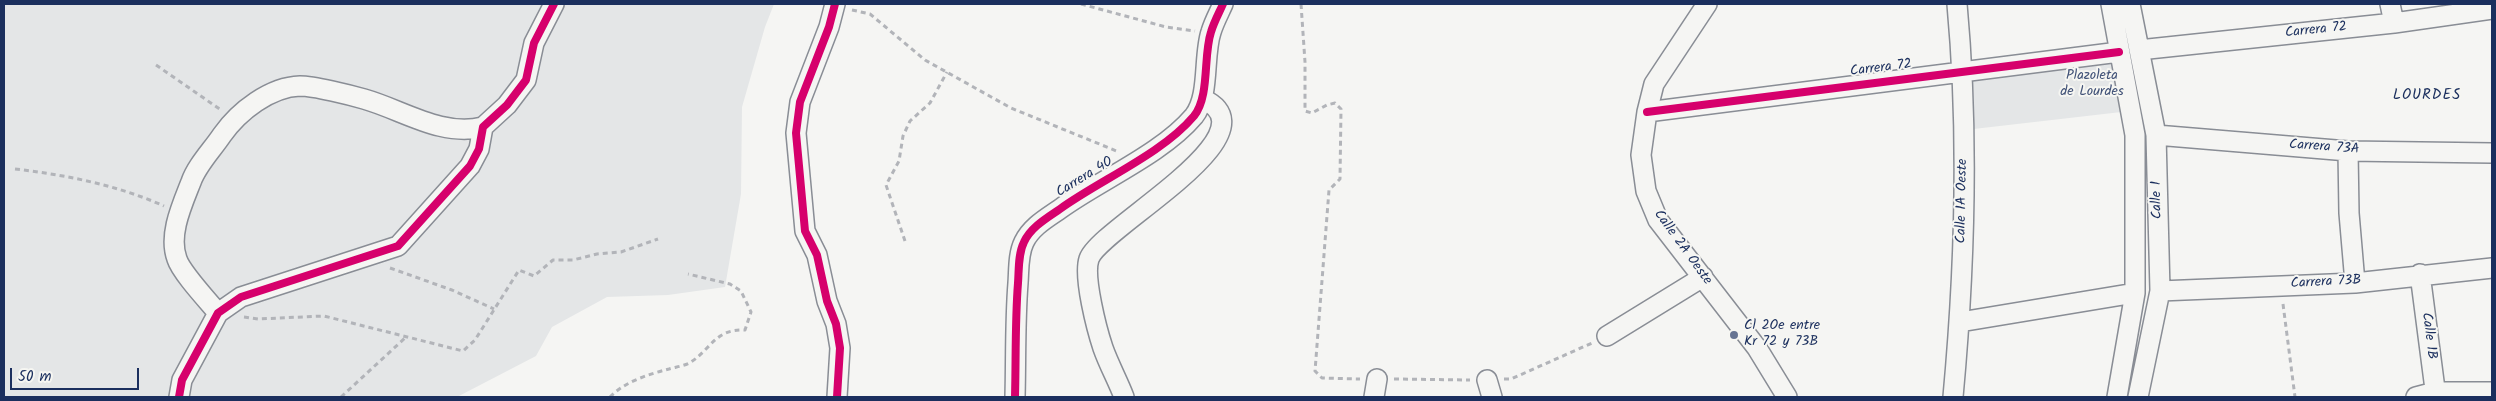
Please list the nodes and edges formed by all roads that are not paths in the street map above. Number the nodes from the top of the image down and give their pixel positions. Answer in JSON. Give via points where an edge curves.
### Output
{"nodes":[{"id":1,"x":554,"y":4,"type":"edge"},
{"id":2,"x":1223,"y":4,"type":"edge"},
{"id":3,"x":1707,"y":4,"type":"edge"},
{"id":4,"x":1957,"y":4,"type":"edge"},
{"id":5,"x":2111,"y":4,"type":"edge"},
{"id":6,"x":2130,"y":4,"type":"edge"},
{"id":7,"x":2390,"y":4,"type":"edge"},
{"id":8,"x":835,"y":6,"type":"edge"},
{"id":9,"x":2492,"y":9,"type":"edge"},
{"id":10,"x":2394,"y":23,"type":"junction"},
{"id":11,"x":2139,"y":50,"type":"junction"},
{"id":12,"x":2119,"y":52,"type":"junction"},
{"id":13,"x":1964,"y":71,"type":"junction"},
{"id":14,"x":1203,"y":99,"type":"junction"},
{"id":15,"x":1647,"y":112,"type":"junction"},
{"id":16,"x":484,"y":126,"type":"junction"},
{"id":17,"x":2156,"y":134,"type":"junction"},
{"id":18,"x":2348,"y":151,"type":"junction"},
{"id":19,"x":2492,"y":153,"type":"edge"},
{"id":20,"x":2492,"y":268,"type":"edge"},
{"id":21,"x":2420,"y":274,"type":"junction"},
{"id":22,"x":1703,"y":277,"type":"junction"},
{"id":23,"x":2355,"y":282,"type":"junction"},
{"id":24,"x":2160,"y":291,"type":"junction"},
{"id":25,"x":2136,"y":293,"type":"junction"},
{"id":26,"x":218,"y":313,"type":"junction"},
{"id":27,"x":1960,"y":322,"type":"junction"},
{"id":28,"x":1607,"y":336,"type":"road end"},
{"id":29,"x":2492,"y":392,"type":"edge"},
{"id":30,"x":2436,"y":395,"type":"edge"},
{"id":31,"x":179,"y":397,"type":"edge"},
{"id":32,"x":837,"y":397,"type":"edge"},
{"id":33,"x":1015,"y":397,"type":"edge"},
{"id":34,"x":1124,"y":397,"type":"edge"},
{"id":35,"x":1787,"y":397,"type":"edge"},
{"id":36,"x":1953,"y":397,"type":"edge"},
{"id":37,"x":2117,"y":397,"type":"edge"},
{"id":38,"x":2138,"y":397,"type":"edge"},
{"id":39,"x":2416,"y":397,"type":"edge"}],
"edges":[{"from":1,"to":16,"type":"street","via":[[534,43],[526,80],[507,105]]},
{"from":2,"to":14,"type":"street","name":"Carrera 4O","via":[[1211,32]]},
{"from":3,"to":15,"type":"street","name":"Calle 2A Oeste","via":[[1654,84]]},
{"from":4,"to":13,"type":"street","name":"Calle 1A Oeste"},
{"from":5,"to":12,"type":"street","name":"Calle 1"},
{"from":6,"to":11,"type":"street","name":"Calle 1"},
{"from":7,"to":10,"type":"street"},
{"from":8,"to":32,"type":"street","via":[[800,102],[796,133],[805,231],[816,255],[838,332]]},
{"from":9,"to":10,"type":"street","name":"Carrera 72"},
{"from":10,"to":11,"type":"street","name":"Carrera 72"},
{"from":11,"to":17,"type":"street","name":"Calle 1"},
{"from":12,"to":13,"type":"street","name":"Carrera 72"},
{"from":12,"to":25,"type":"street","name":"Calle 1","via":[[2135,135]]},
{"from":13,"to":15,"type":"street","name":"Carrera 72"},
{"from":13,"to":27,"type":"street","name":"Calle 1A Oeste"},
{"from":14,"to":33,"type":"street","name":"Carrera 4O","via":[[1194,116],[1138,160],[1047,217],[1024,242],[1017,298]]},
{"from":14,"to":34,"type":"street","via":[[1215,105],[1222,118],[1220,133],[1210,151],[1157,199],[1100,242],[1089,259],[1087,279],[1103,348]]},
{"from":15,"to":22,"type":"street","name":"Calle 2A Oeste","via":[[1641,155],[1646,191],[1658,220]]},
{"from":16,"to":26,"type":"street","via":[[479,149],[470,166],[398,246],[241,296]]},
{"from":16,"to":26,"type":"street","via":[[469,130],[418,121],[364,99],[301,86],[274,92],[234,119],[192,177],[179,213],[174,246],[177,261]]},
{"from":17,"to":18,"type":"street","name":"Carrera 73A"},
{"from":17,"to":24,"type":"street","name":"Calle 1"},
{"from":18,"to":19,"type":"street","name":"Carrera 73A"},
{"from":18,"to":23,"type":"street"},
{"from":20,"to":21,"type":"street","name":"Carrera 73B"},
{"from":21,"to":23,"type":"street","name":"Carrera 73B"},
{"from":21,"to":30,"type":"street","name":"Calle 1B"},
{"from":22,"to":28,"type":"street"},
{"from":22,"to":35,"type":"street","name":"Calle 2A Oeste","via":[[1757,348]]},
{"from":23,"to":24,"type":"street","name":"Carrera 73B"},
{"from":24,"to":38,"type":"street","name":"Calle 1"},
{"from":25,"to":27,"type":"street"},
{"from":25,"to":37,"type":"street","name":"Calle 1"},
{"from":26,"to":31,"type":"street","via":[[182,380]]},
{"from":27,"to":36,"type":"street","name":"Calle 1A Oeste"},
{"from":29,"to":30,"type":"street"},
{"from":30,"to":39,"type":"street"}]}
